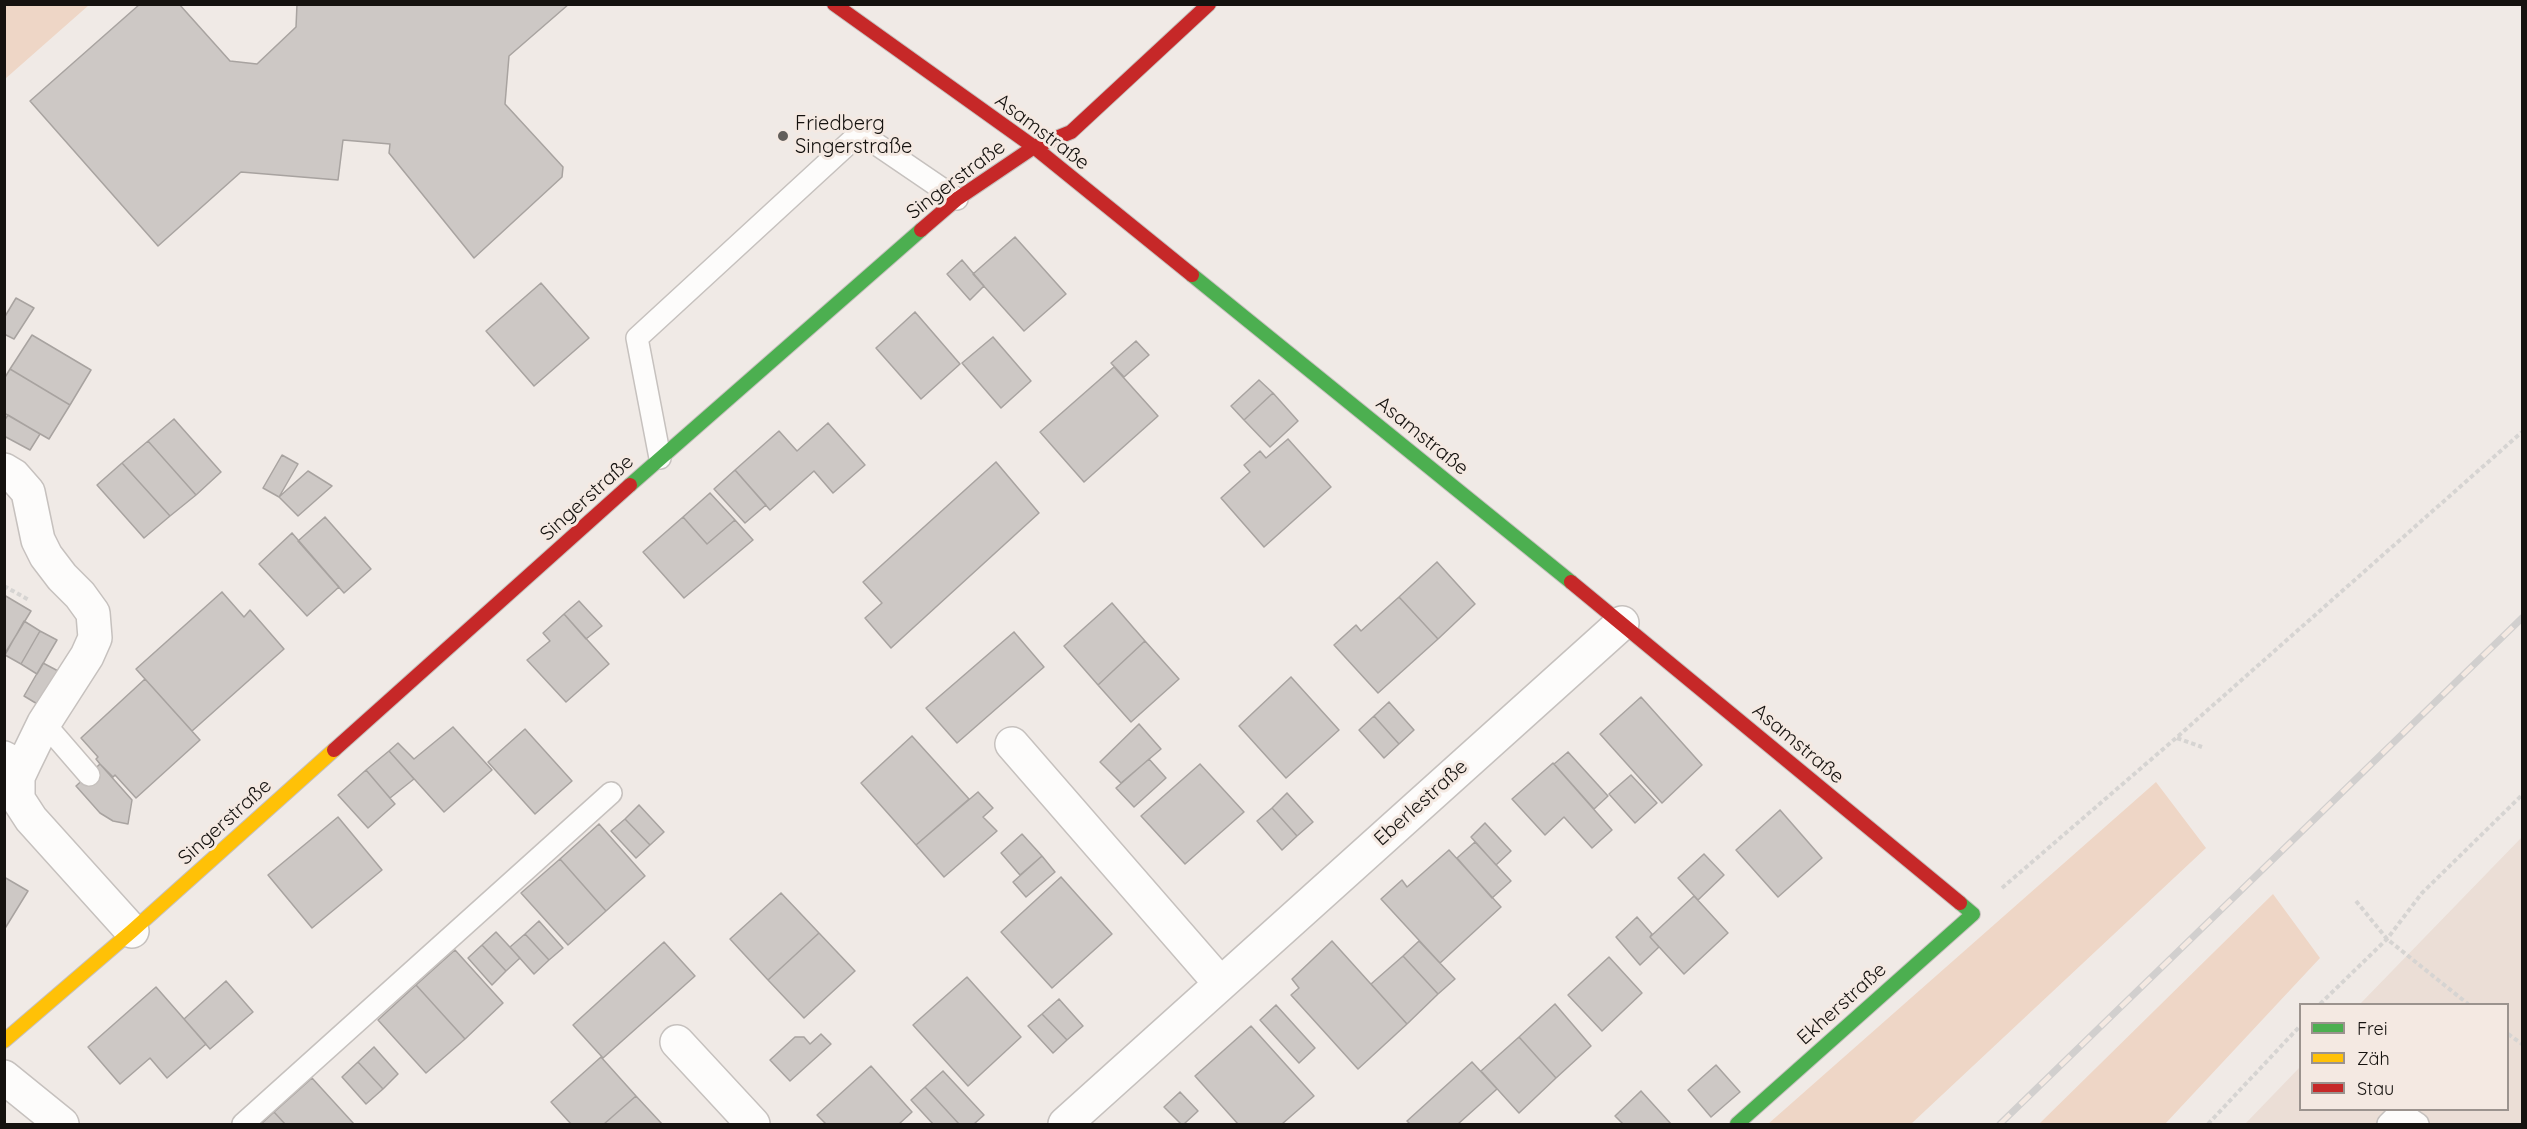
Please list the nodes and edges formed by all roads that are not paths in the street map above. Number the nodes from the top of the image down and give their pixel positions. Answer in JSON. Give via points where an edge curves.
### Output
{"nodes":[{"id":1,"x":834,"y":4,"type":"edge"},
{"id":2,"x":1209,"y":4,"type":"edge"},
{"id":3,"x":1034,"y":147,"type":"junction"},
{"id":4,"x":957,"y":199,"type":"junction"},
{"id":5,"x":660,"y":458,"type":"junction"},
{"id":6,"x":4,"y":470,"type":"edge"},
{"id":7,"x":1622,"y":623,"type":"junction"},
{"id":8,"x":44,"y":723,"type":"junction"},
{"id":9,"x":1012,"y":744,"type":"dead end"},
{"id":10,"x":15,"y":757,"type":"edge"},
{"id":11,"x":89,"y":775,"type":"dead end"},
{"id":12,"x":611,"y":793,"type":"dead end"},
{"id":13,"x":1973,"y":914,"type":"joint"},
{"id":14,"x":132,"y":931,"type":"junction"},
{"id":15,"x":1221,"y":983,"type":"junction"},
{"id":16,"x":4,"y":1041,"type":"edge"},
{"id":17,"x":677,"y":1042,"type":"dead end"},
{"id":18,"x":4,"y":1077,"type":"edge"},
{"id":19,"x":62,"y":1125,"type":"edge"},
{"id":20,"x":243,"y":1125,"type":"edge"},
{"id":21,"x":753,"y":1125,"type":"edge"},
{"id":22,"x":1065,"y":1125,"type":"edge"},
{"id":23,"x":1737,"y":1125,"type":"edge"},
{"id":24,"x":2388,"y":1125,"type":"edge"},
{"id":25,"x":2418,"y":1125,"type":"edge"}],
"edges":[{"from":1,"to":3,"type":"street","name":"Asamstraße"},
{"from":2,"to":3,"type":"street","name":"Singerstraße","via":[[1071,132]]},
{"from":3,"to":4,"type":"street","name":"Singerstraße"},
{"from":3,"to":7,"type":"street","name":"Asamstraße"},
{"from":4,"to":5,"type":"street","name":"Singerstraße"},
{"from":4,"to":5,"type":"lane","via":[[860,133],[637,338]]},
{"from":5,"to":14,"type":"street","name":"Singerstraße"},
{"from":6,"to":8,"type":"street","via":[[28,492],[38,540],[46,556],[93,613],[94,638],[87,656]]},
{"from":7,"to":13,"type":"street","name":"Asamstraße"},
{"from":7,"to":15,"type":"street","name":"Eberlestraße"},
{"from":8,"to":10,"type":"street"},
{"from":8,"to":11,"type":"lane"},
{"from":9,"to":15,"type":"street"},
{"from":10,"to":14,"type":"street","via":[[18,798],[31,819]]},
{"from":12,"to":20,"type":"lane"},
{"from":13,"to":23,"type":"street","name":"Ekherstraße"},
{"from":14,"to":16,"type":"street","name":"Singerstraße"},
{"from":15,"to":22,"type":"street","name":"Eberlestraße"},
{"from":17,"to":21,"type":"street"},
{"from":18,"to":19,"type":"street"},
{"from":24,"to":25,"type":"lane","via":[[2400,1112]]}]}
